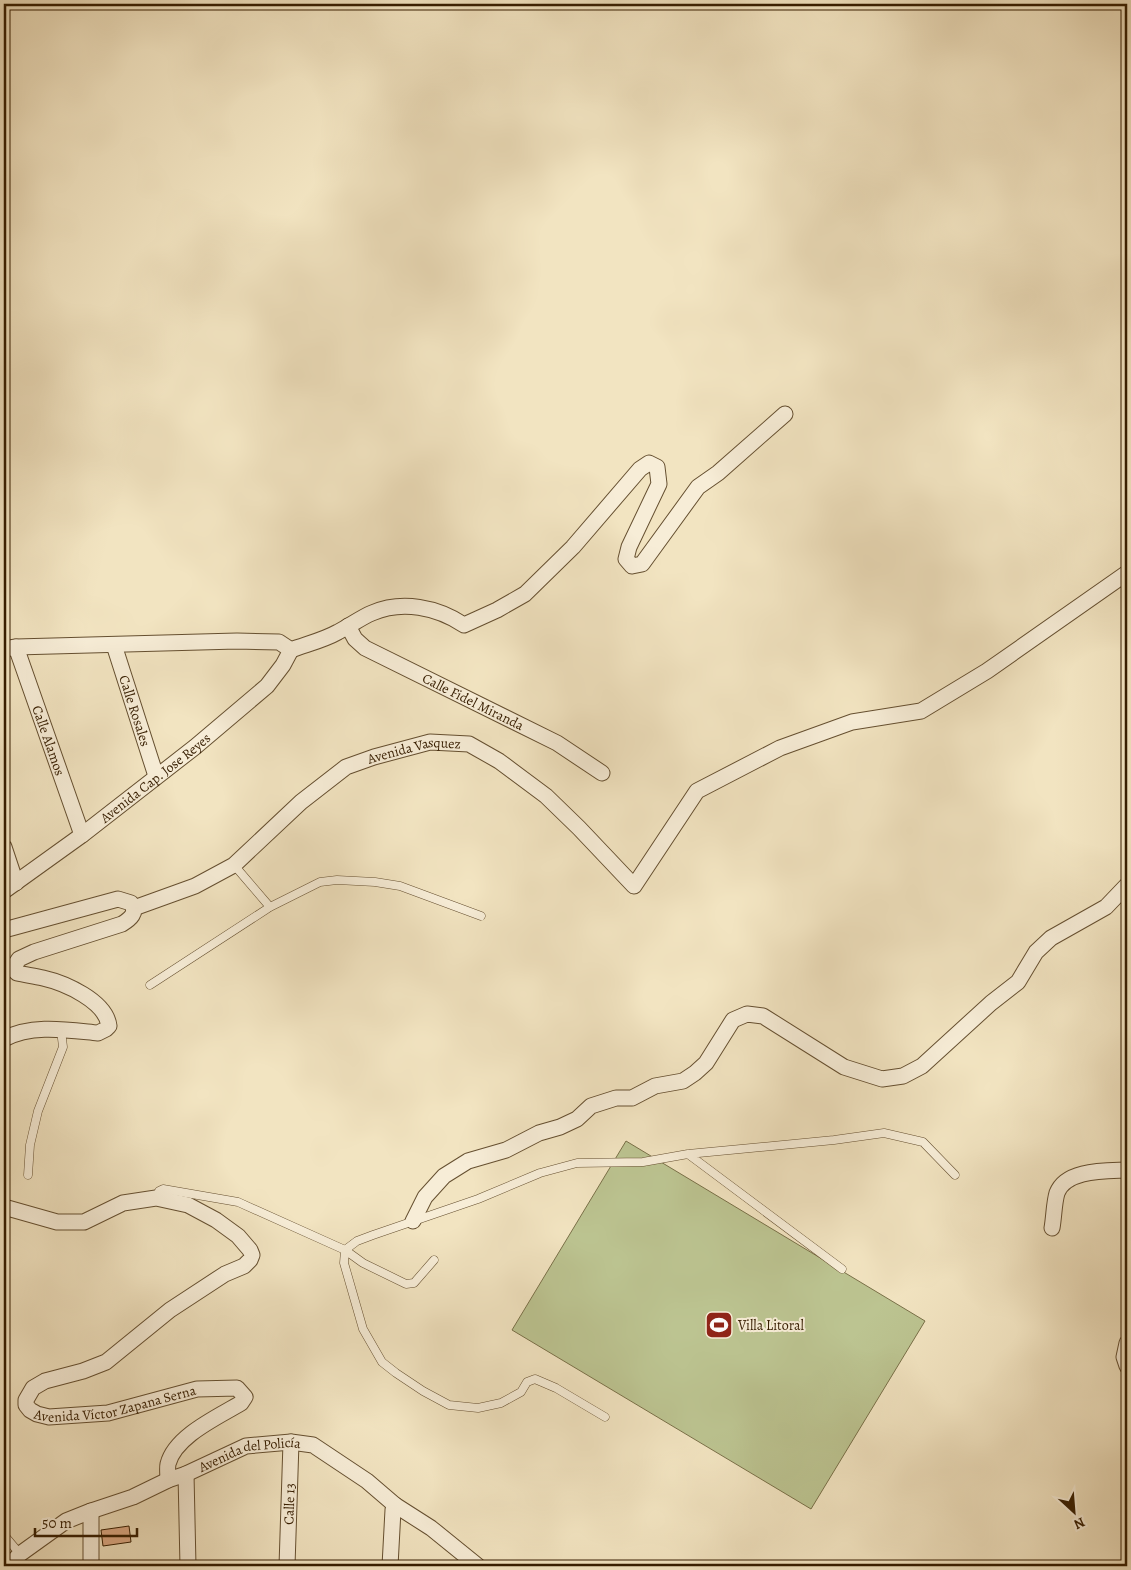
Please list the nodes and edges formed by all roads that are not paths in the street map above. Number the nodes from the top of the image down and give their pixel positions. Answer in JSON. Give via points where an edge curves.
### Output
{"nodes":[{"id":1,"x":785,"y":414,"type":"dead end"},
{"id":2,"x":1127,"y":573,"type":"edge"},
{"id":3,"x":348,"y":626,"type":"junction"},
{"id":4,"x":114,"y":645,"type":"junction"},
{"id":5,"x":10,"y":648,"type":"edge"},
{"id":6,"x":291,"y":650,"type":"junction"},
{"id":7,"x":602,"y":774,"type":"dead end"},
{"id":8,"x":156,"y":776,"type":"junction"},
{"id":9,"x":82,"y":834,"type":"junction"},
{"id":10,"x":4,"y":847,"type":"edge"},
{"id":11,"x":234,"y":865,"type":"junction"},
{"id":12,"x":1127,"y":885,"type":"edge"},
{"id":13,"x":10,"y":887,"type":"edge"},
{"id":14,"x":270,"y":907,"type":"junction"},
{"id":15,"x":134,"y":908,"type":"junction"},
{"id":16,"x":481,"y":916,"type":"dead end"},
{"id":17,"x":4,"y":930,"type":"edge"},
{"id":18,"x":150,"y":984,"type":"dead end"},
{"id":19,"x":61,"y":1030,"type":"junction"},
{"id":20,"x":7,"y":1035,"type":"edge"},
{"id":21,"x":688,"y":1154,"type":"junction"},
{"id":22,"x":1127,"y":1170,"type":"edge"},
{"id":23,"x":28,"y":1175,"type":"dead end"},
{"id":24,"x":955,"y":1175,"type":"dead end"},
{"id":25,"x":156,"y":1198,"type":"junction"},
{"id":26,"x":4,"y":1207,"type":"edge"},
{"id":27,"x":413,"y":1221,"type":"junction"},
{"id":28,"x":1052,"y":1228,"type":"dead end"},
{"id":29,"x":345,"y":1250,"type":"junction"},
{"id":30,"x":434,"y":1260,"type":"dead end"},
{"id":31,"x":842,"y":1269,"type":"dead end"},
{"id":32,"x":1127,"y":1343,"type":"edge"},
{"id":33,"x":1127,"y":1366,"type":"edge"},
{"id":34,"x":605,"y":1417,"type":"dead end"},
{"id":35,"x":291,"y":1442,"type":"junction"},
{"id":36,"x":186,"y":1474,"type":"junction"},
{"id":37,"x":168,"y":1480,"type":"junction"},
{"id":38,"x":396,"y":1505,"type":"junction"},
{"id":39,"x":90,"y":1512,"type":"junction"},
{"id":40,"x":4,"y":1535,"type":"edge"},
{"id":41,"x":20,"y":1554,"type":"junction"},
{"id":42,"x":9,"y":1566,"type":"edge"},
{"id":43,"x":91,"y":1566,"type":"edge"},
{"id":44,"x":188,"y":1566,"type":"edge"},
{"id":45,"x":287,"y":1566,"type":"edge"},
{"id":46,"x":390,"y":1566,"type":"edge"},
{"id":47,"x":478,"y":1566,"type":"edge"}],
"edges":[{"from":1,"to":3,"type":"street","via":[[698,487],[642,564],[632,566],[626,559],[659,484],[658,467],[650,463],[640,469],[574,547],[525,594],[497,610],[464,625],[427,609],[389,607]]},
{"from":2,"to":11,"type":"street","name":"Avenida Vasquez","via":[[987,671],[922,711],[852,722],[789,744],[697,791],[634,886],[546,796],[499,761],[469,744],[430,742],[346,768],[301,802]]},
{"from":3,"to":6,"type":"street"},
{"from":3,"to":7,"type":"street","name":"Calle Fidel Miranda","via":[[365,648],[557,743]]},
{"from":4,"to":5,"type":"street"},
{"from":4,"to":6,"type":"street","via":[[279,642]]},
{"from":4,"to":8,"type":"street","name":"Calle Rosales"},
{"from":5,"to":9,"type":"street","name":"Calle Alamos"},
{"from":6,"to":8,"type":"street","name":"Avenida Cap. Jose Reyes","via":[[284,666],[267,686]]},
{"from":8,"to":9,"type":"street","name":"Avenida Cap. Jose Reyes"},
{"from":9,"to":13,"type":"street","name":"Avenida Cap. Jose Reyes"},
{"from":10,"to":13,"type":"street"},
{"from":11,"to":14,"type":"lane"},
{"from":11,"to":15,"type":"street","name":"Avenida Vasquez","via":[[195,886]]},
{"from":12,"to":27,"type":"street","via":[[1106,907],[1051,938],[1036,952],[1018,982],[922,1066],[903,1076],[882,1079],[844,1067],[763,1016],[747,1014],[733,1020],[706,1063],[683,1081],[655,1086],[632,1098],[616,1098],[591,1106],[577,1119],[560,1127],[506,1150],[468,1161],[444,1176],[425,1197]]},
{"from":14,"to":16,"type":"lane","via":[[320,882],[337,880],[400,886]]},
{"from":14,"to":18,"type":"lane"},
{"from":15,"to":17,"type":"street","via":[[131,903],[118,899]]},
{"from":15,"to":19,"type":"street","via":[[130,919],[122,924],[34,952],[15,965],[17,974],[71,987],[99,1006],[108,1018],[109,1026],[98,1033]]},
{"from":19,"to":20,"type":"street","via":[[42,1029]]},
{"from":19,"to":23,"type":"lane","via":[[62,1047],[38,1111],[30,1145]]},
{"from":21,"to":24,"type":"lane","via":[[884,1133],[923,1142]]},
{"from":21,"to":27,"type":"lane","via":[[643,1162],[577,1163],[540,1172],[478,1199]]},
{"from":21,"to":31,"type":"lane"},
{"from":22,"to":28,"type":"street","via":[[1096,1172],[1067,1180],[1057,1194]]},
{"from":25,"to":26,"type":"street","name":"Avenida Víctor Zapana Serna","via":[[122,1203],[84,1222],[57,1222]]},
{"from":25,"to":29,"type":"lane","via":[[164,1189],[238,1202]]},
{"from":25,"to":37,"type":"street","name":"Avenida Víctor Zapana Serna","via":[[188,1205],[216,1220],[238,1236],[250,1250],[250,1260],[170,1310],[106,1362],[45,1381],[33,1388],[26,1405],[37,1414],[48,1417],[72,1416],[108,1413],[197,1390],[237,1388],[245,1397],[241,1404],[180,1443],[168,1464]]},
{"from":27,"to":29,"type":"lane","via":[[357,1240]]},
{"from":29,"to":30,"type":"lane","via":[[363,1263],[406,1284],[414,1283]]},
{"from":29,"to":34,"type":"lane","via":[[344,1263],[363,1329],[382,1362],[416,1386],[449,1404],[478,1408],[501,1403],[521,1392],[527,1382],[535,1379]]},
{"from":32,"to":33,"type":"street","via":[[1124,1357]]},
{"from":35,"to":36,"type":"street","name":"Avenida del Policía","via":[[246,1446]]},
{"from":35,"to":38,"type":"street","name":"Avenida del Policía","via":[[313,1445]]},
{"from":35,"to":45,"type":"street","name":"Calle 13"},
{"from":36,"to":37,"type":"street","name":"Avenida del Policía"},
{"from":36,"to":44,"type":"street"},
{"from":37,"to":39,"type":"street","name":"Avenida del Policía","via":[[133,1498]]},
{"from":38,"to":46,"type":"street"},
{"from":38,"to":47,"type":"street","name":"Avenida del Policía"},
{"from":39,"to":41,"type":"street","name":"Avenida del Policía","via":[[66,1522]]},
{"from":39,"to":43,"type":"street"},
{"from":40,"to":41,"type":"lane"},
{"from":41,"to":42,"type":"street","name":"Avenida del Policía"}]}
